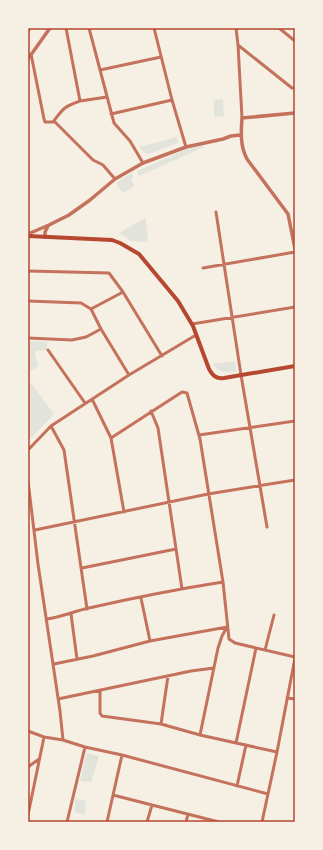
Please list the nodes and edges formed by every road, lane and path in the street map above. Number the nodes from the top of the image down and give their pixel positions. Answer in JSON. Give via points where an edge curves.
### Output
{"nodes":[{"id":1,"x":50,"y":28,"type":"edge"},
{"id":2,"x":66,"y":28,"type":"edge"},
{"id":3,"x":89,"y":28,"type":"edge"},
{"id":4,"x":154,"y":28,"type":"edge"},
{"id":5,"x":236,"y":28,"type":"edge"},
{"id":6,"x":279,"y":28,"type":"edge"},
{"id":7,"x":295,"y":41,"type":"edge"},
{"id":8,"x":238,"y":45,"type":"junction"},
{"id":9,"x":31,"y":54,"type":"junction"},
{"id":10,"x":161,"y":57,"type":"junction"},
{"id":11,"x":28,"y":59,"type":"edge"},
{"id":12,"x":100,"y":70,"type":"junction"},
{"id":13,"x":295,"y":88,"type":"edge"},
{"id":14,"x":107,"y":97,"type":"junction"},
{"id":15,"x":172,"y":100,"type":"junction"},
{"id":16,"x":80,"y":101,"type":"junction"},
{"id":17,"x":295,"y":113,"type":"edge"},
{"id":18,"x":111,"y":114,"type":"junction"},
{"id":19,"x":242,"y":118,"type":"junction"},
{"id":20,"x":54,"y":121,"type":"junction"},
{"id":21,"x":240,"y":135,"type":"junction"},
{"id":22,"x":186,"y":147,"type":"junction"},
{"id":23,"x":142,"y":164,"type":"junction"},
{"id":24,"x":115,"y":179,"type":"junction"},
{"id":25,"x":216,"y":212,"type":"dead end"},
{"id":26,"x":49,"y":225,"type":"junction"},
{"id":27,"x":28,"y":235,"type":"edge"},
{"id":28,"x":45,"y":237,"type":"junction"},
{"id":29,"x":295,"y":251,"type":"edge"},
{"id":30,"x":223,"y":265,"type":"junction"},
{"id":31,"x":203,"y":268,"type":"dead end"},
{"id":32,"x":28,"y":271,"type":"edge"},
{"id":33,"x":123,"y":292,"type":"junction"},
{"id":34,"x":28,"y":301,"type":"edge"},
{"id":35,"x":295,"y":307,"type":"edge"},
{"id":36,"x":91,"y":309,"type":"junction"},
{"id":37,"x":232,"y":319,"type":"junction"},
{"id":38,"x":192,"y":324,"type":"junction"},
{"id":39,"x":101,"y":329,"type":"junction"},
{"id":40,"x":196,"y":335,"type":"junction"},
{"id":41,"x":28,"y":338,"type":"edge"},
{"id":42,"x":48,"y":350,"type":"dead end"},
{"id":43,"x":162,"y":356,"type":"junction"},
{"id":44,"x":295,"y":366,"type":"edge"},
{"id":45,"x":129,"y":375,"type":"junction"},
{"id":46,"x":240,"y":375,"type":"junction"},
{"id":47,"x":92,"y":399,"type":"junction"},
{"id":48,"x":85,"y":403,"type":"junction"},
{"id":49,"x":151,"y":411,"type":"junction"},
{"id":50,"x":295,"y":421,"type":"edge"},
{"id":51,"x":51,"y":426,"type":"junction"},
{"id":52,"x":250,"y":427,"type":"junction"},
{"id":53,"x":198,"y":435,"type":"junction"},
{"id":54,"x":111,"y":438,"type":"junction"},
{"id":55,"x":28,"y":450,"type":"edge"},
{"id":56,"x":295,"y":480,"type":"edge"},
{"id":57,"x":28,"y":481,"type":"edge"},
{"id":58,"x":260,"y":485,"type":"junction"},
{"id":59,"x":208,"y":494,"type":"junction"},
{"id":60,"x":169,"y":503,"type":"junction"},
{"id":61,"x":124,"y":512,"type":"junction"},
{"id":62,"x":75,"y":521,"type":"junction"},
{"id":63,"x":267,"y":526,"type":"dead end"},
{"id":64,"x":34,"y":530,"type":"junction"},
{"id":65,"x":176,"y":549,"type":"junction"},
{"id":66,"x":82,"y":568,"type":"junction"},
{"id":67,"x":223,"y":582,"type":"junction"},
{"id":68,"x":182,"y":589,"type":"junction"},
{"id":69,"x":141,"y":598,"type":"junction"},
{"id":70,"x":87,"y":609,"type":"junction"},
{"id":71,"x":70,"y":614,"type":"junction"},
{"id":72,"x":274,"y":615,"type":"dead end"},
{"id":73,"x":47,"y":619,"type":"junction"},
{"id":74,"x":227,"y":627,"type":"junction"},
{"id":75,"x":150,"y":641,"type":"junction"},
{"id":76,"x":256,"y":648,"type":"junction"},
{"id":77,"x":265,"y":650,"type":"junction"},
{"id":78,"x":295,"y":657,"type":"edge"},
{"id":79,"x":77,"y":659,"type":"junction"},
{"id":80,"x":54,"y":664,"type":"junction"},
{"id":81,"x":214,"y":668,"type":"junction"},
{"id":82,"x":168,"y":676,"type":"junction"},
{"id":83,"x":100,"y":691,"type":"junction"},
{"id":84,"x":287,"y":698,"type":"junction"},
{"id":85,"x":58,"y":699,"type":"junction"},
{"id":86,"x":295,"y":699,"type":"edge"},
{"id":87,"x":161,"y":724,"type":"junction"},
{"id":88,"x":28,"y":731,"type":"edge"},
{"id":89,"x":200,"y":735,"type":"junction"},
{"id":90,"x":44,"y":736,"type":"junction"},
{"id":91,"x":63,"y":740,"type":"junction"},
{"id":92,"x":236,"y":743,"type":"junction"},
{"id":93,"x":246,"y":745,"type":"junction"},
{"id":94,"x":85,"y":747,"type":"junction"},
{"id":95,"x":278,"y":752,"type":"junction"},
{"id":96,"x":122,"y":755,"type":"junction"},
{"id":97,"x":39,"y":759,"type":"junction"},
{"id":98,"x":28,"y":768,"type":"edge"},
{"id":99,"x":237,"y":786,"type":"junction"},
{"id":100,"x":268,"y":794,"type":"junction"},
{"id":101,"x":113,"y":795,"type":"junction"},
{"id":102,"x":152,"y":805,"type":"junction"},
{"id":103,"x":188,"y":814,"type":"junction"},
{"id":104,"x":28,"y":815,"type":"edge"},
{"id":105,"x":67,"y":822,"type":"edge"},
{"id":106,"x":107,"y":822,"type":"edge"},
{"id":107,"x":148,"y":822,"type":"edge"},
{"id":108,"x":186,"y":822,"type":"edge"},
{"id":109,"x":219,"y":822,"type":"edge"},
{"id":110,"x":262,"y":822,"type":"edge"}],
"edges":[{"from":1,"to":9,"type":"street"},
{"from":2,"to":16,"type":"street"},
{"from":3,"to":12,"type":"street"},
{"from":4,"to":10,"type":"street"},
{"from":5,"to":8,"type":"street"},
{"from":6,"to":7,"type":"street"},
{"from":8,"to":13,"type":"street"},
{"from":8,"to":19,"type":"street"},
{"from":9,"to":11,"type":"street"},
{"from":9,"to":20,"type":"street","via":[[45,122]]},
{"from":10,"to":12,"type":"street"},
{"from":10,"to":15,"type":"street"},
{"from":12,"to":14,"type":"street"},
{"from":14,"to":16,"type":"street"},
{"from":14,"to":18,"type":"street"},
{"from":15,"to":18,"type":"street"},
{"from":15,"to":22,"type":"street"},
{"from":16,"to":20,"type":"street","via":[[68,105],[58,113]]},
{"from":17,"to":19,"type":"street"},
{"from":18,"to":23,"type":"street","via":[[114,123],[130,141]]},
{"from":19,"to":21,"type":"street"},
{"from":20,"to":24,"type":"street"},
{"from":21,"to":22,"type":"street"},
{"from":21,"to":29,"type":"street","via":[[247,159],[288,214]]},
{"from":22,"to":23,"type":"street"},
{"from":23,"to":24,"type":"street"},
{"from":24,"to":26,"type":"street","via":[[69,215]]},
{"from":25,"to":30,"type":"street"},
{"from":26,"to":27,"type":"street"},
{"from":26,"to":28,"type":"street"},
{"from":27,"to":28,"type":"main road"},
{"from":28,"to":38,"type":"main road","via":[[105,240],[120,243],[139,254],[178,302]]},
{"from":29,"to":30,"type":"street"},
{"from":30,"to":31,"type":"street"},
{"from":30,"to":37,"type":"street"},
{"from":32,"to":33,"type":"street","via":[[109,273]]},
{"from":33,"to":36,"type":"street"},
{"from":33,"to":43,"type":"street"},
{"from":34,"to":36,"type":"street","via":[[81,303]]},
{"from":35,"to":37,"type":"street"},
{"from":36,"to":39,"type":"street"},
{"from":37,"to":38,"type":"street"},
{"from":37,"to":46,"type":"street"},
{"from":38,"to":40,"type":"main road"},
{"from":39,"to":41,"type":"street","via":[[86,337],[72,340]]},
{"from":39,"to":45,"type":"street"},
{"from":40,"to":43,"type":"street"},
{"from":40,"to":46,"type":"main road","via":[[212,375],[220,378]]},
{"from":42,"to":48,"type":"street"},
{"from":43,"to":45,"type":"street"},
{"from":44,"to":46,"type":"main road"},
{"from":45,"to":47,"type":"street"},
{"from":46,"to":52,"type":"street"},
{"from":47,"to":48,"type":"street"},
{"from":47,"to":54,"type":"street"},
{"from":48,"to":51,"type":"street"},
{"from":49,"to":53,"type":"street","via":[[185,391]]},
{"from":49,"to":54,"type":"street"},
{"from":49,"to":60,"type":"street","via":[[158,428]]},
{"from":50,"to":52,"type":"street"},
{"from":51,"to":55,"type":"street"},
{"from":51,"to":62,"type":"street","via":[[64,450]]},
{"from":52,"to":53,"type":"street"},
{"from":52,"to":58,"type":"street"},
{"from":53,"to":59,"type":"street"},
{"from":54,"to":61,"type":"street"},
{"from":56,"to":58,"type":"street"},
{"from":57,"to":64,"type":"street"},
{"from":58,"to":59,"type":"street"},
{"from":58,"to":63,"type":"street"},
{"from":59,"to":60,"type":"street"},
{"from":59,"to":67,"type":"street"},
{"from":60,"to":61,"type":"street"},
{"from":60,"to":65,"type":"street"},
{"from":61,"to":62,"type":"street"},
{"from":62,"to":64,"type":"street"},
{"from":62,"to":66,"type":"street"},
{"from":64,"to":73,"type":"street"},
{"from":65,"to":66,"type":"street"},
{"from":65,"to":68,"type":"street"},
{"from":66,"to":70,"type":"street"},
{"from":67,"to":68,"type":"street"},
{"from":67,"to":74,"type":"street"},
{"from":68,"to":69,"type":"street"},
{"from":69,"to":70,"type":"street"},
{"from":69,"to":75,"type":"street"},
{"from":70,"to":71,"type":"street"},
{"from":71,"to":73,"type":"street"},
{"from":71,"to":79,"type":"street"},
{"from":72,"to":77,"type":"street"},
{"from":73,"to":80,"type":"street"},
{"from":74,"to":75,"type":"street"},
{"from":74,"to":76,"type":"street","via":[[229,639]]},
{"from":74,"to":81,"type":"street","via":[[222,636]]},
{"from":75,"to":79,"type":"street"},
{"from":76,"to":77,"type":"street"},
{"from":76,"to":92,"type":"street"},
{"from":77,"to":78,"type":"street"},
{"from":78,"to":84,"type":"street"},
{"from":79,"to":80,"type":"street"},
{"from":80,"to":85,"type":"street"},
{"from":81,"to":82,"type":"street"},
{"from":81,"to":89,"type":"street"},
{"from":82,"to":83,"type":"street"},
{"from":82,"to":87,"type":"street"},
{"from":83,"to":85,"type":"street"},
{"from":83,"to":87,"type":"street","via":[[102,716]]},
{"from":84,"to":86,"type":"street"},
{"from":84,"to":95,"type":"street"},
{"from":85,"to":91,"type":"street"},
{"from":87,"to":89,"type":"street"},
{"from":88,"to":90,"type":"street"},
{"from":89,"to":92,"type":"street"},
{"from":90,"to":91,"type":"street"},
{"from":90,"to":97,"type":"street"},
{"from":91,"to":94,"type":"street"},
{"from":92,"to":93,"type":"street"},
{"from":93,"to":95,"type":"street"},
{"from":93,"to":99,"type":"street"},
{"from":94,"to":96,"type":"street"},
{"from":94,"to":105,"type":"street"},
{"from":95,"to":100,"type":"street"},
{"from":96,"to":99,"type":"street"},
{"from":96,"to":101,"type":"street"},
{"from":97,"to":98,"type":"street"},
{"from":97,"to":104,"type":"street"},
{"from":99,"to":100,"type":"street"},
{"from":100,"to":110,"type":"street"},
{"from":101,"to":102,"type":"street"},
{"from":101,"to":106,"type":"street"},
{"from":102,"to":103,"type":"street"},
{"from":102,"to":107,"type":"street"},
{"from":103,"to":108,"type":"street"},
{"from":103,"to":109,"type":"street"}]}
